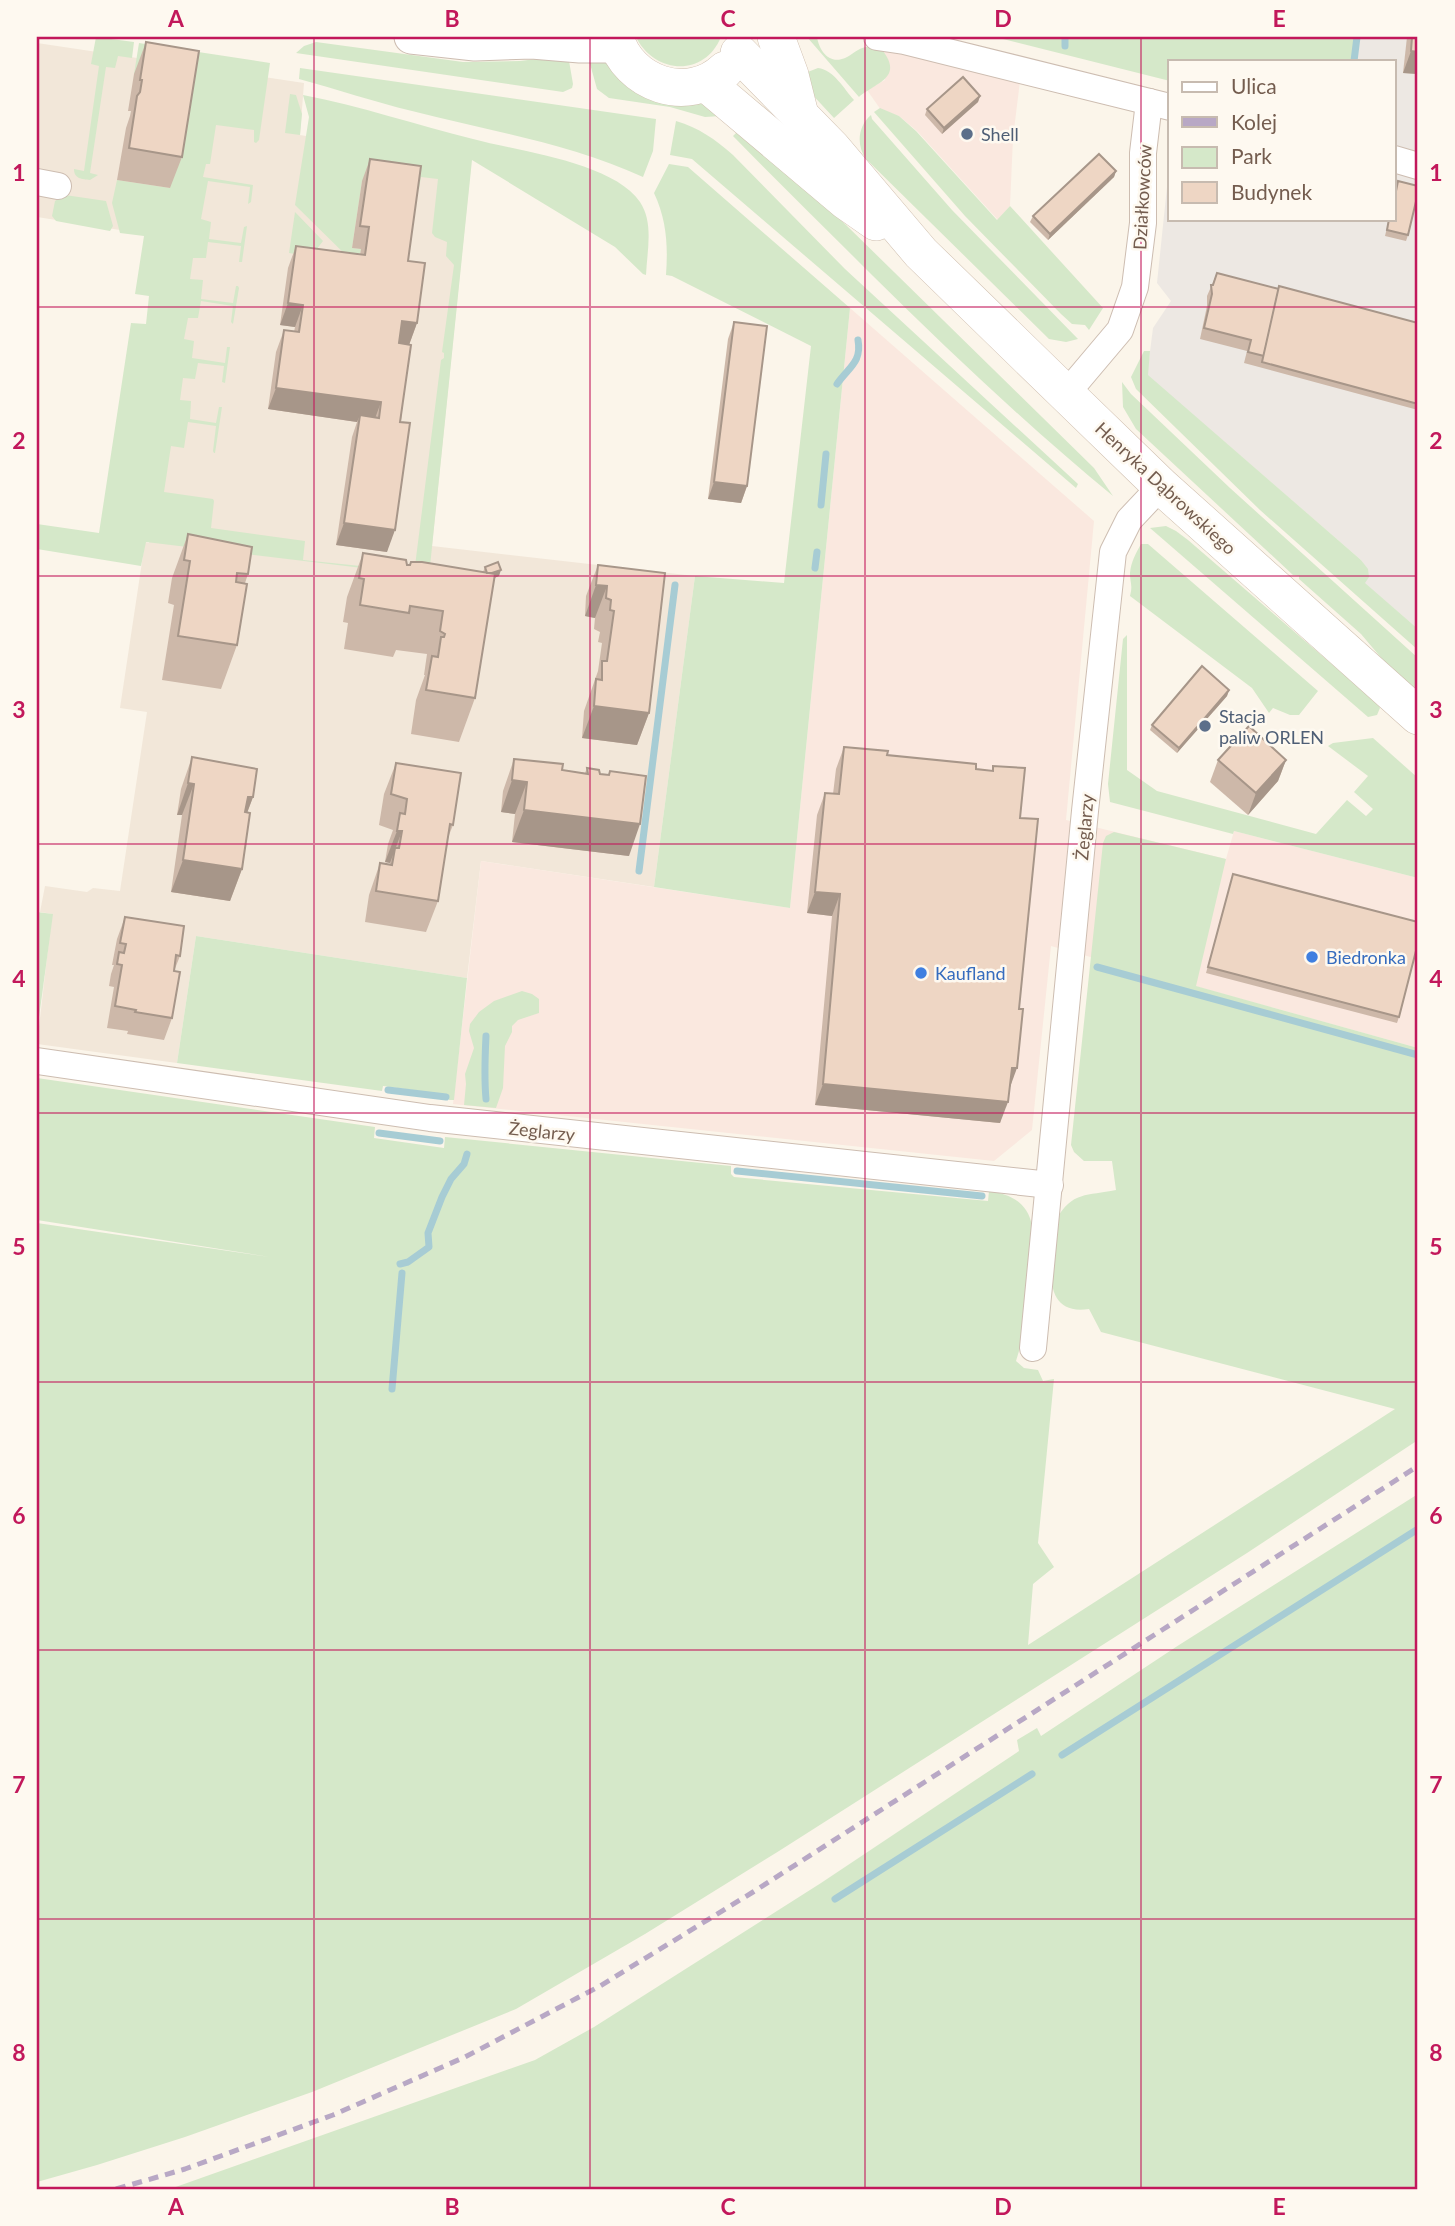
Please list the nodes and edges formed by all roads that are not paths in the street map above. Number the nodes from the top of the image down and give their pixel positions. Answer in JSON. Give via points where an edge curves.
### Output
{"nodes":[{"id":1,"x":411,"y":37,"type":"edge"},
{"id":2,"x":776,"y":37,"type":"edge"},
{"id":3,"x":877,"y":37,"type":"edge"},
{"id":4,"x":540,"y":39,"type":"edge"},
{"id":5,"x":616,"y":41,"type":"edge"},
{"id":6,"x":742,"y":45,"type":"edge"},
{"id":7,"x":706,"y":83,"type":"junction"},
{"id":8,"x":1159,"y":105,"type":"edge"},
{"id":9,"x":800,"y":115,"type":"junction"},
{"id":10,"x":1396,"y":160,"type":"edge"},
{"id":11,"x":1418,"y":166,"type":"edge"},
{"id":12,"x":920,"y":253,"type":"junction"},
{"id":13,"x":1066,"y":394,"type":"junction"},
{"id":14,"x":1161,"y":486,"type":"junction"},
{"id":15,"x":1418,"y":716,"type":"edge"},
{"id":16,"x":37,"y":1061,"type":"edge"},
{"id":17,"x":1050,"y":1185,"type":"junction"},
{"id":18,"x":1033,"y":1348,"type":"dead end"}],
"edges":[{"from":1,"to":4,"type":"street","via":[[475,44]]},
{"from":2,"to":9,"type":"main road"},
{"from":3,"to":8,"type":"street","name":"Działkowców"},
{"from":4,"to":5,"type":"street","via":[[580,46]]},
{"from":5,"to":7,"type":"main road","via":[[632,68],[654,83],[680,89]]},
{"from":6,"to":7,"type":"main road","via":[[731,65]]},
{"from":6,"to":9,"type":"main road","name":"Henryka Dąbrowskiego"},
{"from":7,"to":12,"type":"main road","name":"Henryka Dąbrowskiego","via":[[846,201]]},
{"from":8,"to":13,"type":"street","name":"Działkowców","via":[[1143,153],[1143,223],[1135,287],[1120,330]]},
{"from":9,"to":12,"type":"main road","name":"Henryka Dąbrowskiego"},
{"from":10,"to":11,"type":"street"},
{"from":12,"to":13,"type":"main road","name":"Henryka Dąbrowskiego"},
{"from":13,"to":14,"type":"main road","name":"Henryka Dąbrowskiego"},
{"from":14,"to":15,"type":"main road","name":"Henryka Dąbrowskiego"},
{"from":14,"to":17,"type":"street","name":"Żeglarzy","via":[[1129,520],[1113,552]]},
{"from":16,"to":17,"type":"street","name":"Żeglarzy","via":[[430,1118]]},
{"from":17,"to":18,"type":"street","name":"Żeglarzy"}]}
